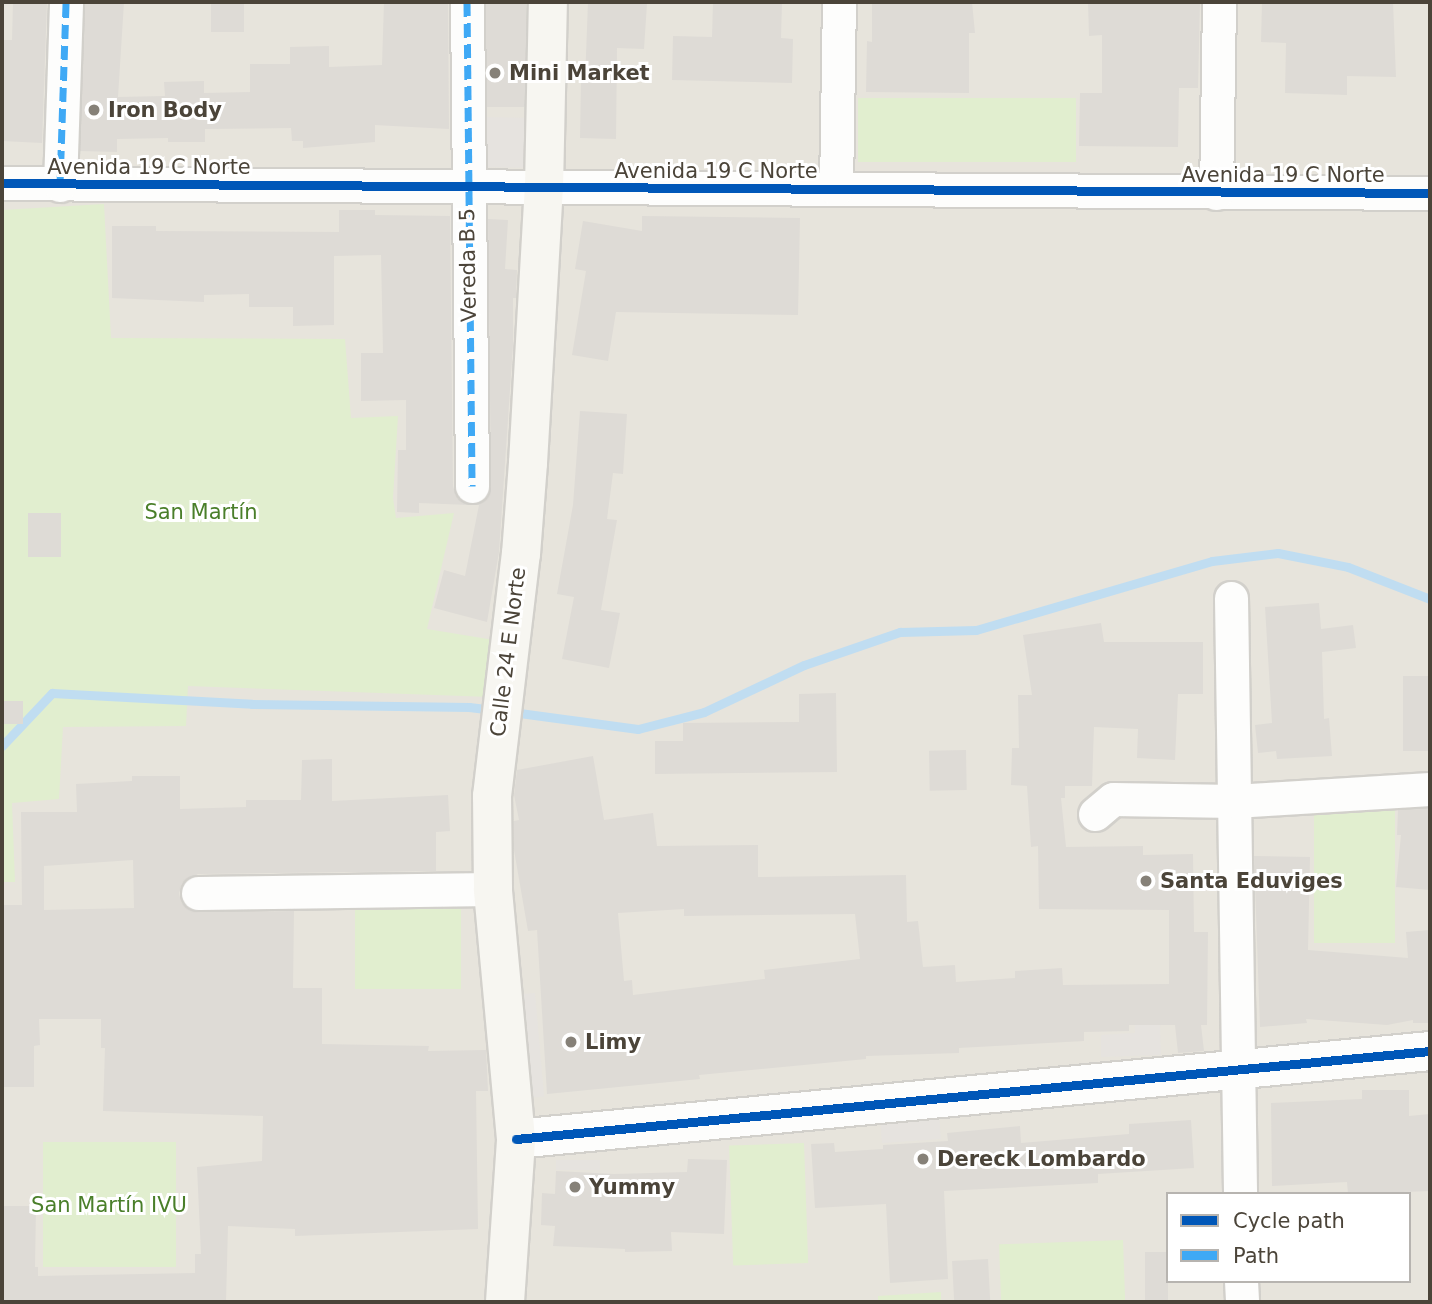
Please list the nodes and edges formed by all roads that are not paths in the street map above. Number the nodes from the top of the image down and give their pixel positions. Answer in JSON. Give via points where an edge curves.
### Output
{"nodes":[{"id":1,"x":66,"y":2,"type":"edge"},
{"id":2,"x":467,"y":2,"type":"edge"},
{"id":3,"x":548,"y":2,"type":"edge"},
{"id":4,"x":839,"y":2,"type":"edge"},
{"id":5,"x":1219,"y":2,"type":"edge"},
{"id":6,"x":2,"y":183,"type":"edge"},
{"id":7,"x":61,"y":185,"type":"junction"},
{"id":8,"x":467,"y":185,"type":"junction"},
{"id":9,"x":544,"y":188,"type":"junction"},
{"id":10,"x":836,"y":189,"type":"junction"},
{"id":11,"x":1216,"y":193,"type":"junction"},
{"id":12,"x":1430,"y":193,"type":"edge"},
{"id":13,"x":472,"y":486,"type":"dead end"},
{"id":14,"x":1231,"y":598,"type":"dead end"},
{"id":15,"x":1430,"y":789,"type":"edge"},
{"id":16,"x":1234,"y":801,"type":"junction"},
{"id":17,"x":1095,"y":814,"type":"dead end"},
{"id":18,"x":494,"y":889,"type":"junction"},
{"id":19,"x":198,"y":893,"type":"dead end"},
{"id":20,"x":1430,"y":1051,"type":"edge"},
{"id":21,"x":1237,"y":1071,"type":"junction"},
{"id":22,"x":516,"y":1139,"type":"junction"},
{"id":23,"x":1240,"y":1192,"type":"edge"},
{"id":24,"x":1241,"y":1283,"type":"edge"},
{"id":25,"x":505,"y":1302,"type":"edge"},
{"id":26,"x":1241,"y":1302,"type":"edge"}],
"edges":[{"from":1,"to":7,"type":"street"},
{"from":2,"to":8,"type":"street","name":"Vereda B 5"},
{"from":3,"to":9,"type":"main road","name":"Calle 24 E Norte"},
{"from":4,"to":10,"type":"street"},
{"from":5,"to":11,"type":"street"},
{"from":6,"to":7,"type":"street","name":"Avenida 19 C Norte"},
{"from":7,"to":8,"type":"street","name":"Avenida 19 C Norte"},
{"from":8,"to":9,"type":"street","name":"Avenida 19 C Norte"},
{"from":8,"to":13,"type":"street","name":"Vereda B 5"},
{"from":9,"to":10,"type":"street","name":"Avenida 19 C Norte"},
{"from":9,"to":18,"type":"main road","name":"Calle 24 E Norte","via":[[528,463],[492,796]]},
{"from":10,"to":11,"type":"street","name":"Avenida 19 C Norte"},
{"from":11,"to":12,"type":"street","name":"Avenida 19 C Norte"},
{"from":14,"to":16,"type":"street"},
{"from":15,"to":16,"type":"street"},
{"from":16,"to":17,"type":"street","via":[[1113,799]]},
{"from":16,"to":21,"type":"street"},
{"from":18,"to":19,"type":"street"},
{"from":18,"to":22,"type":"main road","name":"Calle 24 E Norte"},
{"from":20,"to":21,"type":"street"},
{"from":21,"to":22,"type":"street"},
{"from":21,"to":23,"type":"street"},
{"from":22,"to":25,"type":"main road","name":"Calle 24 E Norte"},
{"from":24,"to":26,"type":"street"}]}
